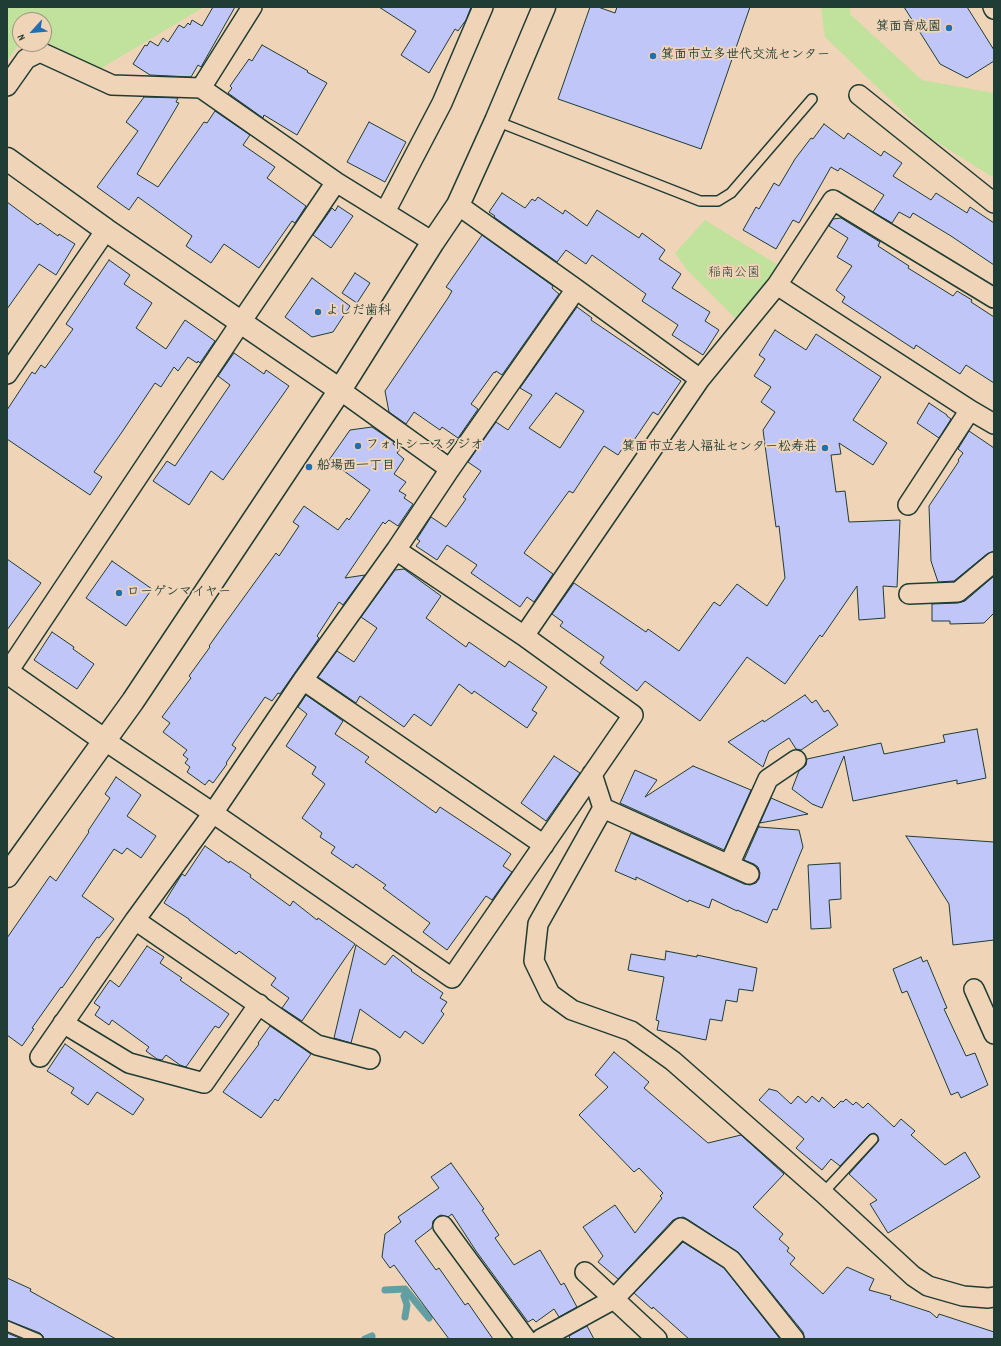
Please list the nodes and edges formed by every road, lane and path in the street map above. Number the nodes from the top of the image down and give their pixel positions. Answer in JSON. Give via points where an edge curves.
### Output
{"nodes":[{"id":1,"x":252,"y":7,"type":"edge"},
{"id":2,"x":483,"y":7,"type":"edge"},
{"id":3,"x":544,"y":7,"type":"edge"},
{"id":4,"x":7,"y":86,"type":"edge"},
{"id":5,"x":201,"y":88,"type":"junction"},
{"id":6,"x":859,"y":95,"type":"dead end"},
{"id":7,"x":812,"y":99,"type":"dead end"},
{"id":8,"x":496,"y":120,"type":"junction"},
{"id":9,"x":7,"y":158,"type":"edge"},
{"id":10,"x":336,"y":182,"type":"junction"},
{"id":11,"x":994,"y":203,"type":"edge"},
{"id":12,"x":458,"y":205,"type":"junction"},
{"id":13,"x":385,"y":212,"type":"junction"},
{"id":14,"x":106,"y":230,"type":"junction"},
{"id":15,"x":433,"y":242,"type":"junction"},
{"id":16,"x":777,"y":285,"type":"junction"},
{"id":17,"x":576,"y":289,"type":"junction"},
{"id":18,"x":994,"y":298,"type":"edge"},
{"id":19,"x":241,"y":322,"type":"junction"},
{"id":20,"x":7,"y":374,"type":"edge"},
{"id":21,"x":700,"y":380,"type":"junction"},
{"id":22,"x":340,"y":390,"type":"junction"},
{"id":23,"x":970,"y":410,"type":"junction"},
{"id":24,"x":994,"y":424,"type":"edge"},
{"id":25,"x":450,"y":469,"type":"junction"},
{"id":26,"x":908,"y":506,"type":"dead end"},
{"id":27,"x":396,"y":550,"type":"junction"},
{"id":28,"x":994,"y":562,"type":"edge"},
{"id":29,"x":909,"y":594,"type":"dead end"},
{"id":30,"x":524,"y":636,"type":"junction"},
{"id":31,"x":7,"y":672,"type":"edge"},
{"id":32,"x":303,"y":680,"type":"junction"},
{"id":33,"x":104,"y":740,"type":"junction"},
{"id":34,"x":796,"y":760,"type":"dead end"},
{"id":35,"x":592,"y":774,"type":"junction"},
{"id":36,"x":603,"y":808,"type":"junction"},
{"id":37,"x":213,"y":813,"type":"junction"},
{"id":38,"x":544,"y":845,"type":"junction"},
{"id":39,"x":729,"y":865,"type":"junction"},
{"id":40,"x":749,"y":874,"type":"dead end"},
{"id":41,"x":7,"y":876,"type":"edge"},
{"id":42,"x":135,"y":920,"type":"junction"},
{"id":43,"x":974,"y":989,"type":"dead end"},
{"id":44,"x":259,"y":1004,"type":"junction"},
{"id":45,"x":63,"y":1023,"type":"junction"},
{"id":46,"x":994,"y":1034,"type":"edge"},
{"id":47,"x":40,"y":1058,"type":"dead end"},
{"id":48,"x":370,"y":1059,"type":"dead end"},
{"id":49,"x":873,"y":1139,"type":"dead end"},
{"id":50,"x":823,"y":1193,"type":"junction"},
{"id":51,"x":443,"y":1226,"type":"dead end"},
{"id":52,"x":585,"y":1272,"type":"dead end"},
{"id":53,"x":994,"y":1297,"type":"edge"},
{"id":54,"x":614,"y":1299,"type":"junction"},
{"id":55,"x":7,"y":1326,"type":"edge"},
{"id":56,"x":38,"y":1339,"type":"edge"},
{"id":57,"x":526,"y":1339,"type":"edge"},
{"id":58,"x":541,"y":1339,"type":"edge"},
{"id":59,"x":657,"y":1339,"type":"edge"},
{"id":60,"x":794,"y":1339,"type":"edge"}],
"edges":[{"from":1,"to":5,"type":"street"},
{"from":2,"to":13,"type":"street","via":[[442,103]]},
{"from":3,"to":8,"type":"street"},
{"from":4,"to":5,"type":"street","via":[[26,59],[40,52],[112,85]]},
{"from":5,"to":10,"type":"street"},
{"from":6,"to":11,"type":"street"},
{"from":7,"to":8,"type":"lane","via":[[731,193],[718,201],[700,201]]},
{"from":8,"to":12,"type":"street"},
{"from":9,"to":14,"type":"street"},
{"from":10,"to":13,"type":"street"},
{"from":10,"to":19,"type":"street"},
{"from":12,"to":15,"type":"street"},
{"from":12,"to":17,"type":"street"},
{"from":13,"to":15,"type":"street"},
{"from":14,"to":19,"type":"street"},
{"from":14,"to":20,"type":"street"},
{"from":15,"to":22,"type":"street"},
{"from":16,"to":18,"type":"street","via":[[833,200]]},
{"from":16,"to":21,"type":"street"},
{"from":16,"to":23,"type":"street"},
{"from":17,"to":21,"type":"street"},
{"from":17,"to":25,"type":"street"},
{"from":19,"to":22,"type":"street"},
{"from":19,"to":31,"type":"street"},
{"from":21,"to":30,"type":"street"},
{"from":22,"to":25,"type":"street"},
{"from":22,"to":33,"type":"street","via":[[133,701]]},
{"from":23,"to":24,"type":"street"},
{"from":23,"to":26,"type":"street"},
{"from":25,"to":27,"type":"street"},
{"from":27,"to":30,"type":"street"},
{"from":27,"to":32,"type":"street"},
{"from":28,"to":29,"type":"street","via":[[958,592]]},
{"from":30,"to":35,"type":"street","via":[[633,715]]},
{"from":31,"to":33,"type":"street"},
{"from":32,"to":37,"type":"street"},
{"from":32,"to":38,"type":"street"},
{"from":33,"to":37,"type":"street"},
{"from":33,"to":41,"type":"street"},
{"from":34,"to":39,"type":"street","via":[[768,779]]},
{"from":35,"to":36,"type":"street"},
{"from":35,"to":38,"type":"street"},
{"from":36,"to":39,"type":"street"},
{"from":36,"to":50,"type":"street","via":[[538,924],[534,961],[550,994],[572,1010],[631,1031],[673,1061]]},
{"from":37,"to":38,"type":"street","via":[[452,978]]},
{"from":37,"to":42,"type":"street"},
{"from":39,"to":40,"type":"street"},
{"from":42,"to":44,"type":"street"},
{"from":42,"to":45,"type":"street"},
{"from":43,"to":46,"type":"street"},
{"from":44,"to":45,"type":"street","via":[[204,1082],[129,1063]]},
{"from":44,"to":48,"type":"street","via":[[318,1044]]},
{"from":45,"to":47,"type":"street"},
{"from":49,"to":50,"type":"lane"},
{"from":50,"to":53,"type":"street","via":[[896,1262],[928,1286],[963,1296]]},
{"from":51,"to":57,"type":"street"},
{"from":52,"to":54,"type":"street"},
{"from":54,"to":58,"type":"street"},
{"from":54,"to":59,"type":"street"},
{"from":54,"to":60,"type":"street","via":[[680,1228],[731,1260]]},
{"from":55,"to":56,"type":"lane"}]}
